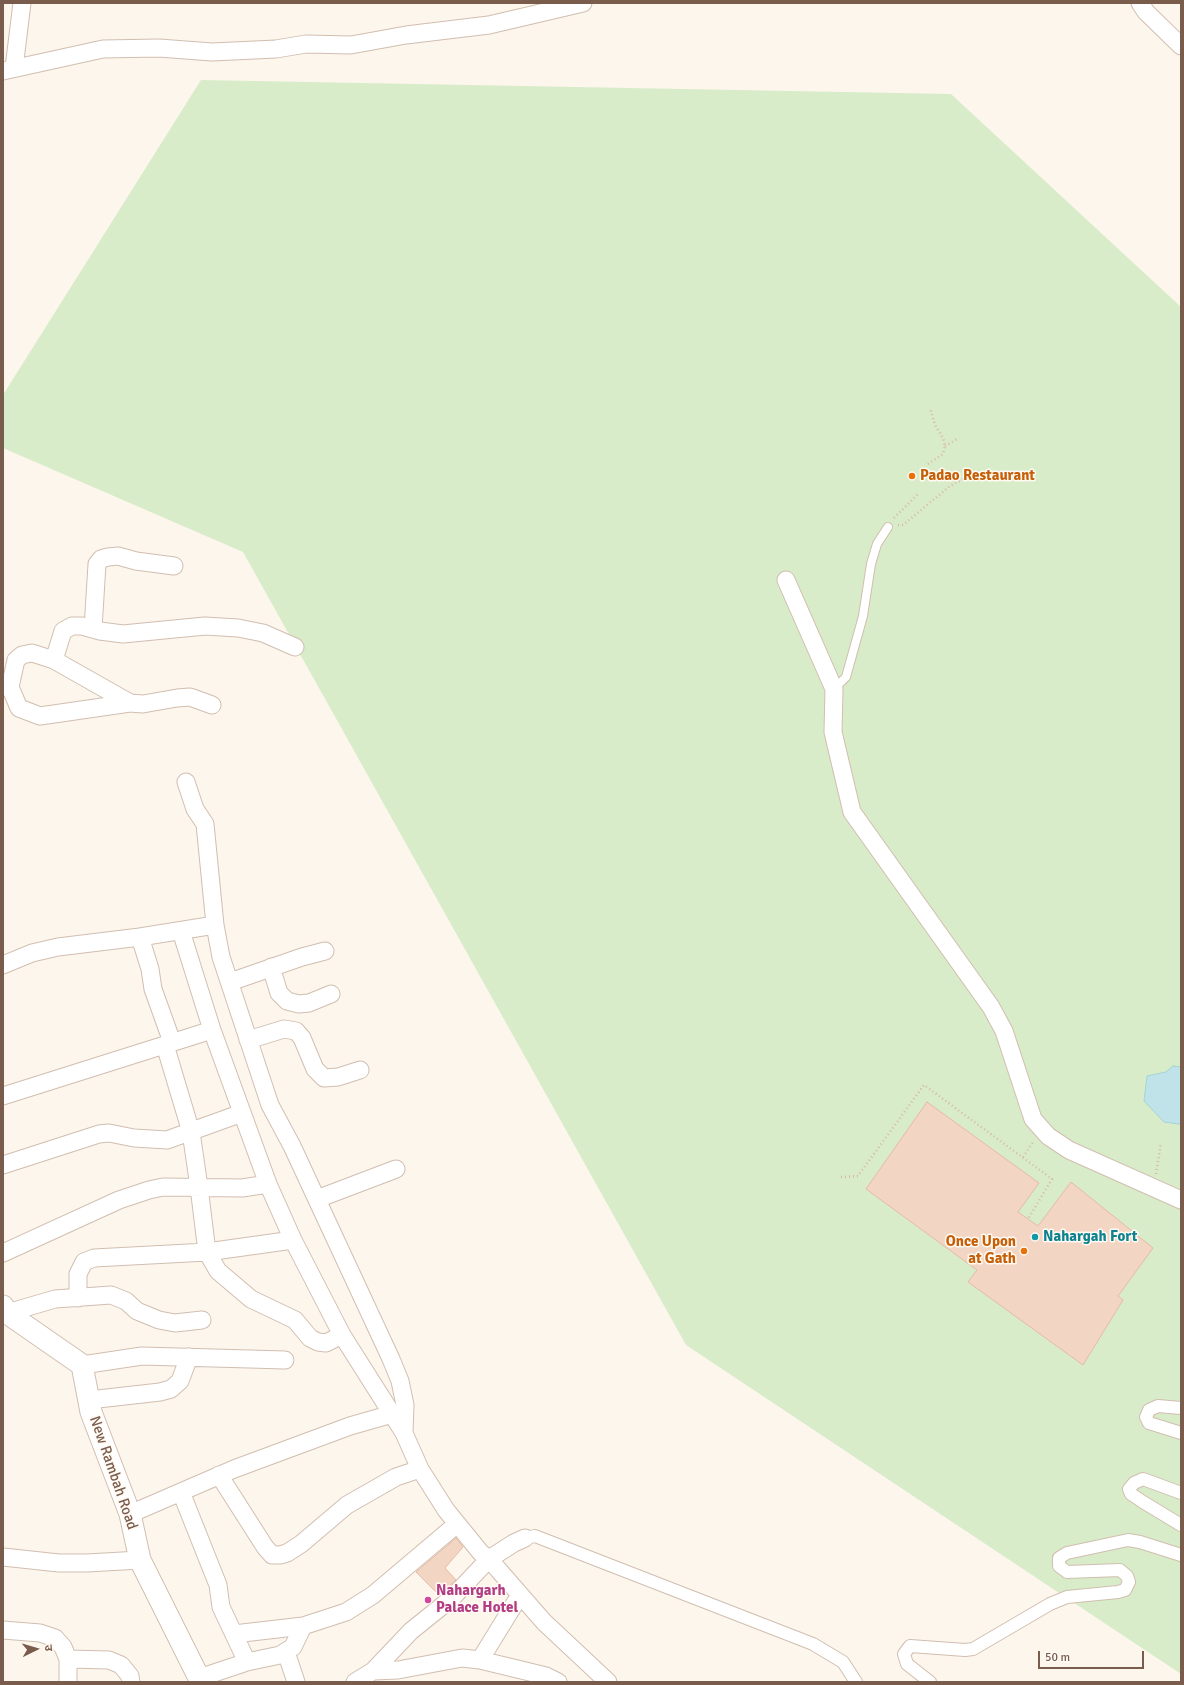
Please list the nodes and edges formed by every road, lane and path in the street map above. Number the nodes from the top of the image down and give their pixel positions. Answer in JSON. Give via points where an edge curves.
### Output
{"nodes":[{"id":1,"x":22,"y":3,"type":"edge"},
{"id":2,"x":583,"y":3,"type":"edge"},
{"id":3,"x":1140,"y":3,"type":"edge"},
{"id":4,"x":1181,"y":46,"type":"edge"},
{"id":5,"x":8,"y":69,"type":"edge"},
{"id":6,"x":930,"y":408,"type":"dead end"},
{"id":7,"x":956,"y":439,"type":"dead end"},
{"id":8,"x":945,"y":446,"type":"junction"},
{"id":9,"x":928,"y":464,"type":"dead end"},
{"id":10,"x":963,"y":479,"type":"dead end"},
{"id":11,"x":918,"y":494,"type":"dead end"},
{"id":12,"x":888,"y":527,"type":"junction"},
{"id":13,"x":174,"y":566,"type":"dead end"},
{"id":14,"x":786,"y":580,"type":"dead end"},
{"id":15,"x":93,"y":629,"type":"junction"},
{"id":16,"x":295,"y":647,"type":"dead end"},
{"id":17,"x":54,"y":660,"type":"junction"},
{"id":18,"x":6,"y":687,"type":"edge"},
{"id":19,"x":834,"y":689,"type":"junction"},
{"id":20,"x":130,"y":703,"type":"junction"},
{"id":21,"x":212,"y":705,"type":"dead end"},
{"id":22,"x":186,"y":782,"type":"dead end"},
{"id":23,"x":215,"y":925,"type":"junction"},
{"id":24,"x":181,"y":931,"type":"junction"},
{"id":25,"x":140,"y":937,"type":"junction"},
{"id":26,"x":325,"y":951,"type":"dead end"},
{"id":27,"x":3,"y":965,"type":"edge"},
{"id":28,"x":271,"y":967,"type":"junction"},
{"id":29,"x":230,"y":982,"type":"junction"},
{"id":30,"x":331,"y":994,"type":"dead end"},
{"id":31,"x":212,"y":1030,"type":"junction"},
{"id":32,"x":248,"y":1040,"type":"junction"},
{"id":33,"x":168,"y":1044,"type":"junction"},
{"id":34,"x":360,"y":1070,"type":"dead end"},
{"id":35,"x":3,"y":1096,"type":"edge"},
{"id":36,"x":242,"y":1113,"type":"junction"},
{"id":37,"x":191,"y":1132,"type":"junction"},
{"id":38,"x":1161,"y":1143,"type":"dead end"},
{"id":39,"x":3,"y":1165,"type":"edge"},
{"id":40,"x":396,"y":1169,"type":"dead end"},
{"id":41,"x":841,"y":1178,"type":"dead end"},
{"id":42,"x":268,"y":1184,"type":"junction"},
{"id":43,"x":199,"y":1187,"type":"junction"},
{"id":44,"x":1154,"y":1188,"type":"junction"},
{"id":45,"x":317,"y":1199,"type":"junction"},
{"id":46,"x":1181,"y":1200,"type":"edge"},
{"id":47,"x":1028,"y":1219,"type":"dead end"},
{"id":48,"x":293,"y":1240,"type":"junction"},
{"id":49,"x":207,"y":1252,"type":"junction"},
{"id":50,"x":3,"y":1253,"type":"edge"},
{"id":51,"x":78,"y":1298,"type":"junction"},
{"id":52,"x":4,"y":1310,"type":"edge"},
{"id":53,"x":202,"y":1320,"type":"dead end"},
{"id":54,"x":342,"y":1335,"type":"junction"},
{"id":55,"x":189,"y":1357,"type":"junction"},
{"id":56,"x":284,"y":1360,"type":"dead end"},
{"id":57,"x":82,"y":1364,"type":"junction"},
{"id":58,"x":89,"y":1400,"type":"junction"},
{"id":59,"x":1181,"y":1408,"type":"edge"},
{"id":60,"x":392,"y":1414,"type":"junction"},
{"id":61,"x":404,"y":1433,"type":"junction"},
{"id":62,"x":1181,"y":1433,"type":"edge"},
{"id":63,"x":420,"y":1469,"type":"junction"},
{"id":64,"x":219,"y":1476,"type":"junction"},
{"id":65,"x":181,"y":1492,"type":"junction"},
{"id":66,"x":1181,"y":1492,"type":"edge"},
{"id":67,"x":130,"y":1514,"type":"junction"},
{"id":68,"x":457,"y":1524,"type":"junction"},
{"id":69,"x":1181,"y":1525,"type":"edge"},
{"id":70,"x":525,"y":1538,"type":"joint"},
{"id":71,"x":1181,"y":1555,"type":"edge"},
{"id":72,"x":3,"y":1557,"type":"edge"},
{"id":73,"x":489,"y":1559,"type":"junction"},
{"id":74,"x":140,"y":1560,"type":"junction"},
{"id":75,"x":520,"y":1594,"type":"junction"},
{"id":76,"x":303,"y":1626,"type":"junction"},
{"id":77,"x":3,"y":1630,"type":"edge"},
{"id":78,"x":234,"y":1634,"type":"junction"},
{"id":79,"x":280,"y":1655,"type":"junction"},
{"id":80,"x":68,"y":1659,"type":"junction"},
{"id":81,"x":480,"y":1660,"type":"junction"},
{"id":82,"x":247,"y":1662,"type":"junction"},
{"id":83,"x":373,"y":1671,"type":"junction"},
{"id":84,"x":200,"y":1680,"type":"edge"},
{"id":85,"x":68,"y":1682,"type":"edge"},
{"id":86,"x":131,"y":1682,"type":"edge"},
{"id":87,"x":296,"y":1682,"type":"edge"},
{"id":88,"x":355,"y":1682,"type":"edge"},
{"id":89,"x":558,"y":1682,"type":"edge"},
{"id":90,"x":608,"y":1682,"type":"edge"},
{"id":91,"x":856,"y":1682,"type":"edge"},
{"id":92,"x":930,"y":1682,"type":"edge"}],
"edges":[{"from":1,"to":5,"type":"street"},
{"from":2,"to":5,"type":"street","via":[[489,24],[351,45],[306,44],[276,49],[212,52],[159,48],[103,49]]},
{"from":3,"to":4,"type":"street"},
{"from":6,"to":8,"type":"path","via":[[934,425]]},
{"from":7,"to":8,"type":"path"},
{"from":8,"to":9,"type":"path","via":[[943,454]]},
{"from":10,"to":12,"type":"path","via":[[950,486],[903,525]]},
{"from":11,"to":12,"type":"path"},
{"from":12,"to":19,"type":"lane","via":[[877,544],[863,616],[846,676]]},
{"from":13,"to":15,"type":"street","via":[[118,556],[102,559],[97,564]]},
{"from":14,"to":19,"type":"street"},
{"from":15,"to":16,"type":"street","via":[[123,634],[205,626],[238,628],[263,633]]},
{"from":15,"to":17,"type":"street","via":[[72,626],[63,631]]},
{"from":17,"to":18,"type":"street","via":[[32,653],[22,655],[16,660]]},
{"from":17,"to":20,"type":"street"},
{"from":18,"to":20,"type":"street","via":[[19,708],[40,716]]},
{"from":19,"to":44,"type":"street","via":[[833,732],[852,812],[991,1007],[1004,1030],[1033,1119],[1048,1136],[1069,1150]]},
{"from":20,"to":21,"type":"street","via":[[143,704],[190,698]]},
{"from":22,"to":23,"type":"street","via":[[195,809],[205,824]]},
{"from":23,"to":24,"type":"street"},
{"from":23,"to":29,"type":"street","via":[[221,957]]},
{"from":24,"to":25,"type":"street"},
{"from":24,"to":31,"type":"street"},
{"from":25,"to":27,"type":"street","via":[[58,947],[32,953]]},
{"from":25,"to":33,"type":"street"},
{"from":26,"to":28,"type":"street"},
{"from":28,"to":29,"type":"street"},
{"from":28,"to":30,"type":"street","via":[[279,993],[287,1001],[309,1003]]},
{"from":29,"to":32,"type":"street"},
{"from":31,"to":33,"type":"street"},
{"from":31,"to":36,"type":"street"},
{"from":32,"to":34,"type":"street","via":[[284,1029],[296,1030],[315,1069],[324,1078],[338,1077]]},
{"from":32,"to":45,"type":"street","via":[[270,1105]]},
{"from":33,"to":35,"type":"street"},
{"from":33,"to":37,"type":"street"},
{"from":36,"to":37,"type":"street"},
{"from":36,"to":42,"type":"street"},
{"from":37,"to":39,"type":"street","via":[[167,1140],[99,1134]]},
{"from":37,"to":43,"type":"street"},
{"from":38,"to":44,"type":"path"},
{"from":40,"to":45,"type":"street"},
{"from":41,"to":47,"type":"path","via":[[858,1176],[924,1085],[1052,1179]]},
{"from":42,"to":43,"type":"street","via":[[242,1188]]},
{"from":42,"to":48,"type":"street"},
{"from":43,"to":49,"type":"street"},
{"from":43,"to":50,"type":"street","via":[[164,1187],[119,1200]]},
{"from":44,"to":46,"type":"street"},
{"from":45,"to":61,"type":"street","via":[[400,1381],[405,1405]]},
{"from":48,"to":49,"type":"street"},
{"from":48,"to":54,"type":"street"},
{"from":49,"to":51,"type":"street","via":[[94,1258],[84,1262],[78,1274]]},
{"from":49,"to":54,"type":"street","via":[[218,1271],[251,1300],[295,1320],[310,1338],[326,1343]]},
{"from":51,"to":52,"type":"street","via":[[55,1299]]},
{"from":51,"to":53,"type":"street","via":[[112,1295],[159,1320],[175,1323]]},
{"from":52,"to":57,"type":"street"},
{"from":54,"to":60,"type":"street"},
{"from":55,"to":56,"type":"street"},
{"from":55,"to":57,"type":"street","via":[[142,1356]]},
{"from":55,"to":58,"type":"street","via":[[180,1381],[170,1389]]},
{"from":57,"to":58,"type":"street","name":"New Rambah Road"},
{"from":58,"to":67,"type":"street","name":"New Rambah Road","via":[[91,1412]]},
{"from":59,"to":62,"type":"street","via":[[1158,1406],[1149,1410],[1146,1417],[1149,1423]]},
{"from":60,"to":61,"type":"street"},
{"from":60,"to":64,"type":"street","via":[[350,1426]]},
{"from":61,"to":63,"type":"street"},
{"from":63,"to":64,"type":"street","via":[[396,1476],[347,1505],[301,1544],[280,1555],[272,1554],[265,1547]]},
{"from":63,"to":68,"type":"street"},
{"from":64,"to":65,"type":"street"},
{"from":65,"to":67,"type":"street"},
{"from":65,"to":78,"type":"street","via":[[218,1585],[221,1607]]},
{"from":66,"to":69,"type":"street","via":[[1143,1479],[1134,1482],[1129,1489],[1131,1494],[1142,1502]]},
{"from":67,"to":74,"type":"street","name":"New Rambah Road"},
{"from":68,"to":73,"type":"street"},
{"from":68,"to":76,"type":"street","via":[[374,1595],[346,1612]]},
{"from":70,"to":73,"type":"street","via":[[514,1542]]},
{"from":70,"to":91,"type":"street","via":[[535,1536],[813,1644],[843,1662]]},
{"from":71,"to":92,"type":"street","via":[[1128,1540],[1067,1553],[1059,1558],[1059,1566],[1067,1572],[1120,1570],[1129,1582],[1125,1590],[1067,1597],[1050,1604],[973,1649],[910,1646],[904,1654],[907,1664]]},
{"from":72,"to":74,"type":"street","via":[[59,1563]]},
{"from":73,"to":75,"type":"street"},
{"from":73,"to":83,"type":"street","via":[[452,1598],[411,1631]]},
{"from":74,"to":84,"type":"street","name":"New Rambah Road"},
{"from":75,"to":81,"type":"street"},
{"from":75,"to":90,"type":"street","via":[[544,1622]]},
{"from":76,"to":78,"type":"street"},
{"from":76,"to":79,"type":"street","via":[[293,1647]]},
{"from":77,"to":80,"type":"street","via":[[40,1633],[55,1638]]},
{"from":78,"to":82,"type":"street"},
{"from":79,"to":82,"type":"street"},
{"from":79,"to":87,"type":"street","via":[[287,1655]]},
{"from":80,"to":85,"type":"street"},
{"from":80,"to":86,"type":"street","via":[[109,1660],[121,1666],[130,1676]]},
{"from":81,"to":83,"type":"street","via":[[462,1658],[398,1670]]},
{"from":81,"to":89,"type":"street","via":[[546,1676]]},
{"from":82,"to":84,"type":"street"},
{"from":83,"to":88,"type":"street"}]}
